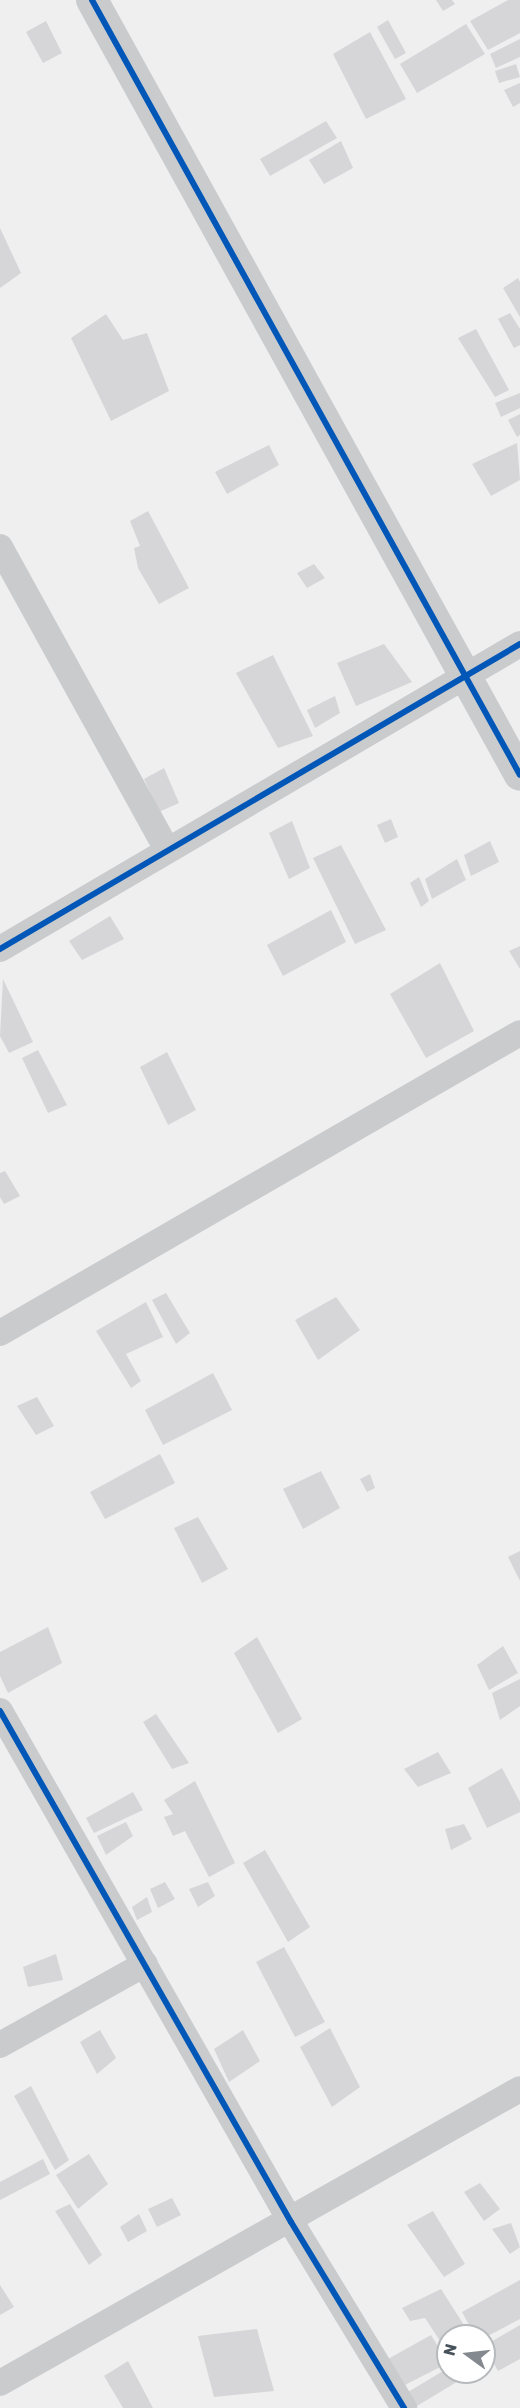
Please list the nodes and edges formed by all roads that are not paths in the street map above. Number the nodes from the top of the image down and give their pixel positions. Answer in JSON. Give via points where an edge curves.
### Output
{"nodes":[{"id":1,"x":92,"y":0,"type":"edge"},
{"id":2,"x":0,"y":548,"type":"edge"},
{"id":3,"x":520,"y":644,"type":"edge"},
{"id":4,"x":464,"y":674,"type":"junction"},
{"id":5,"x":520,"y":775,"type":"edge"},
{"id":6,"x":167,"y":850,"type":"junction"},
{"id":7,"x":0,"y":949,"type":"edge"},
{"id":8,"x":520,"y":1033,"type":"edge"},
{"id":9,"x":0,"y":1333,"type":"edge"},
{"id":10,"x":4,"y":1726,"type":"edge"},
{"id":11,"x":145,"y":1964,"type":"junction"},
{"id":12,"x":0,"y":2045,"type":"edge"},
{"id":13,"x":520,"y":2089,"type":"edge"},
{"id":14,"x":291,"y":2222,"type":"junction"},
{"id":15,"x":0,"y":2383,"type":"edge"},
{"id":16,"x":404,"y":2408,"type":"edge"}],
"edges":[{"from":1,"to":4,"type":"street"},
{"from":2,"to":6,"type":"street"},
{"from":3,"to":4,"type":"street"},
{"from":4,"to":5,"type":"street"},
{"from":4,"to":6,"type":"street"},
{"from":6,"to":7,"type":"street"},
{"from":8,"to":9,"type":"street"},
{"from":10,"to":11,"type":"street"},
{"from":11,"to":12,"type":"street"},
{"from":11,"to":14,"type":"street"},
{"from":13,"to":14,"type":"street"},
{"from":14,"to":15,"type":"street"},
{"from":14,"to":16,"type":"street"}]}
